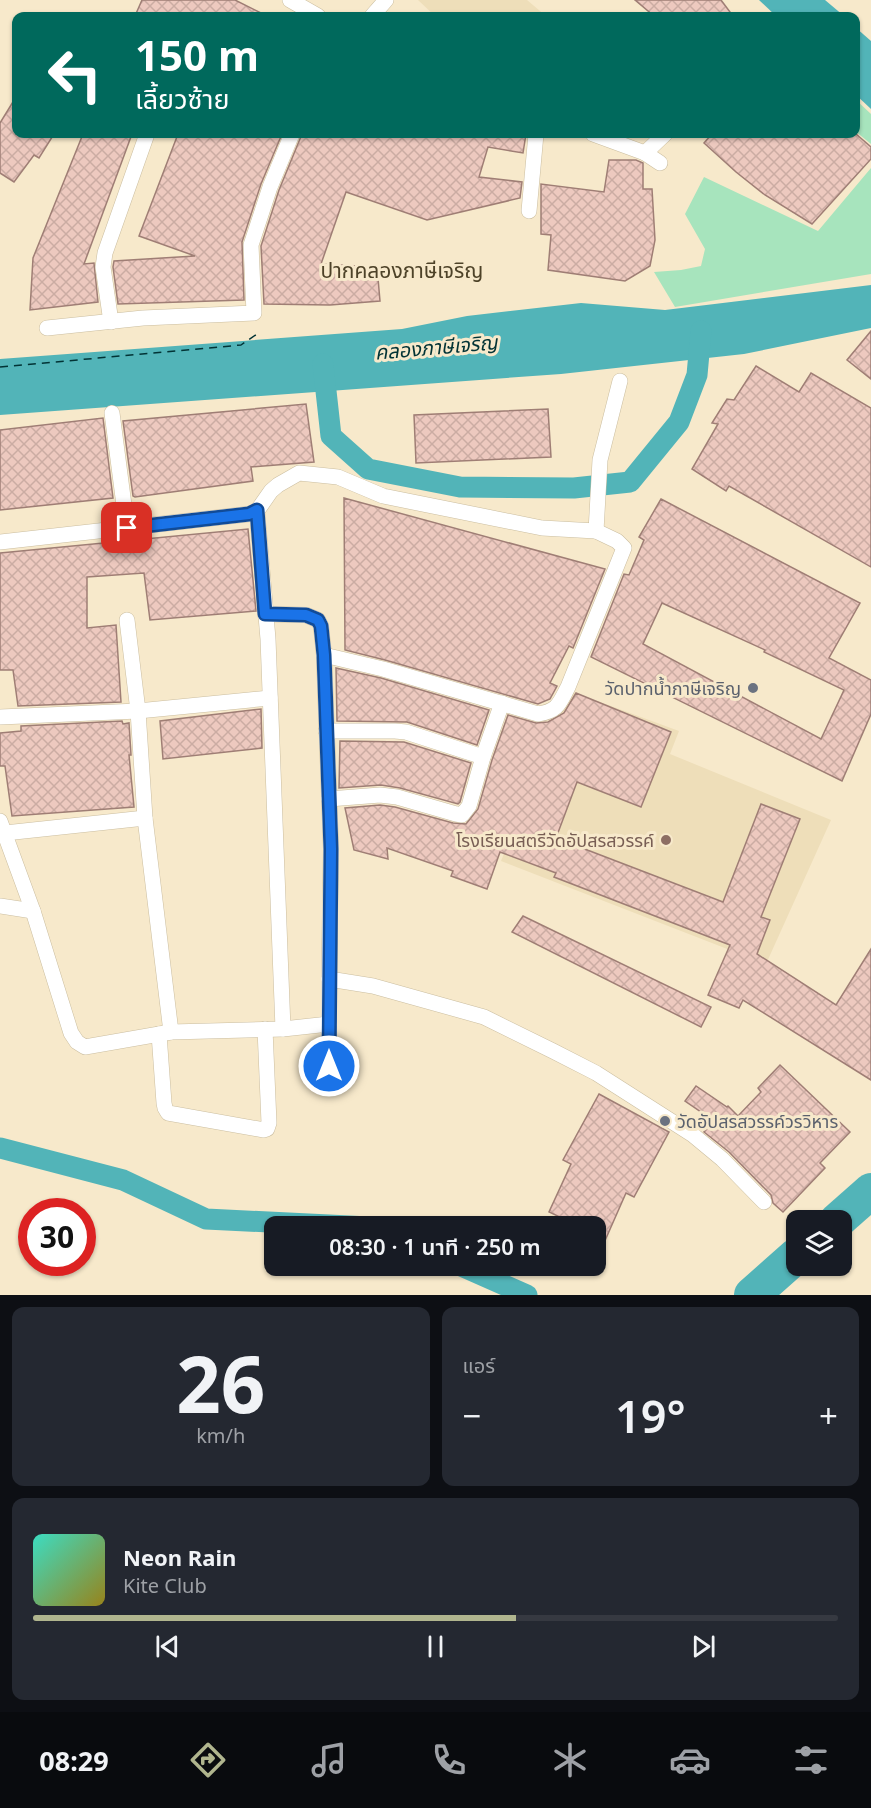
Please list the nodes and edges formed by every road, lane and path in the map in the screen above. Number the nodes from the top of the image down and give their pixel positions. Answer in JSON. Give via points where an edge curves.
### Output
{"nodes":[{"id":1,"x":290,"y":0,"type":"edge"},
{"id":2,"x":386,"y":0,"type":"edge"},
{"id":3,"x":311,"y":12,"type":"edge"},
{"id":4,"x":376,"y":12,"type":"edge"},
{"id":5,"x":146,"y":138,"type":"edge"},
{"id":6,"x":290,"y":138,"type":"edge"},
{"id":7,"x":536,"y":138,"type":"edge"},
{"id":8,"x":604,"y":138,"type":"edge"},
{"id":9,"x":660,"y":138,"type":"edge"},
{"id":10,"x":645,"y":153,"type":"junction"},
{"id":11,"x":660,"y":163,"type":"dead end"},
{"id":12,"x":529,"y":211,"type":"dead end"},
{"id":13,"x":111,"y":322,"type":"junction"},
{"id":14,"x":47,"y":328,"type":"dead end"},
{"id":15,"x":620,"y":381,"type":"dead end"},
{"id":16,"x":112,"y":413,"type":"dead end"},
{"id":17,"x":257,"y":510,"type":"junction"},
{"id":18,"x":127,"y":528,"type":"junction"},
{"id":19,"x":596,"y":531,"type":"junction"},
{"id":20,"x":0,"y":542,"type":"edge"},
{"id":21,"x":265,"y":614,"type":"junction"},
{"id":22,"x":127,"y":620,"type":"dead end"},
{"id":23,"x":324,"y":655,"type":"junction"},
{"id":24,"x":270,"y":698,"type":"junction"},
{"id":25,"x":502,"y":703,"type":"junction"},
{"id":26,"x":138,"y":711,"type":"junction"},
{"id":27,"x":0,"y":717,"type":"edge"},
{"id":28,"x":326,"y":731,"type":"junction"},
{"id":29,"x":483,"y":757,"type":"junction"},
{"id":30,"x":329,"y":799,"type":"junction"},
{"id":31,"x":145,"y":818,"type":"junction"},
{"id":32,"x":2,"y":827,"type":"edge"},
{"id":33,"x":0,"y":906,"type":"edge"},
{"id":34,"x":33,"y":910,"type":"junction"},
{"id":35,"x":329,"y":979,"type":"junction"},
{"id":36,"x":329,"y":1024,"type":"junction"},
{"id":37,"x":265,"y":1029,"type":"junction"},
{"id":38,"x":283,"y":1029,"type":"junction"},
{"id":39,"x":165,"y":1033,"type":"junction"},
{"id":40,"x":329,"y":1086,"type":"dead end"},
{"id":41,"x":764,"y":1202,"type":"dead end"}],
"edges":[{"from":1,"to":3,"type":"street"},
{"from":2,"to":4,"type":"street"},
{"from":5,"to":13,"type":"street","via":[[105,253],[103,267]]},
{"from":6,"to":13,"type":"street","via":[[251,244],[254,313]]},
{"from":7,"to":12,"type":"street"},
{"from":8,"to":10,"type":"street"},
{"from":9,"to":10,"type":"street"},
{"from":10,"to":11,"type":"street"},
{"from":13,"to":14,"type":"street"},
{"from":15,"to":19,"type":"street","via":[[600,460]]},
{"from":16,"to":18,"type":"street"},
{"from":17,"to":18,"type":"street"},
{"from":17,"to":19,"type":"street","via":[[271,491],[299,473],[338,477],[383,496],[531,526]]},
{"from":17,"to":21,"type":"street"},
{"from":18,"to":20,"type":"street"},
{"from":19,"to":25,"type":"street","via":[[624,548],[558,706],[538,714]]},
{"from":21,"to":23,"type":"street","via":[[306,615],[318,620]]},
{"from":21,"to":24,"type":"street"},
{"from":22,"to":26,"type":"street"},
{"from":23,"to":25,"type":"street"},
{"from":23,"to":28,"type":"street"},
{"from":24,"to":26,"type":"street"},
{"from":24,"to":38,"type":"street"},
{"from":25,"to":29,"type":"street"},
{"from":26,"to":27,"type":"street"},
{"from":26,"to":31,"type":"street"},
{"from":28,"to":29,"type":"street","via":[[406,732]]},
{"from":28,"to":30,"type":"street"},
{"from":29,"to":30,"type":"street","via":[[469,806],[462,814],[380,795]]},
{"from":30,"to":35,"type":"street"},
{"from":31,"to":32,"type":"street"},
{"from":31,"to":39,"type":"street"},
{"from":32,"to":34,"type":"street"},
{"from":33,"to":34,"type":"street"},
{"from":34,"to":39,"type":"street","via":[[71,1033],[80,1044],[85,1047]]},
{"from":35,"to":36,"type":"street"},
{"from":35,"to":41,"type":"street","via":[[373,986],[484,1017],[596,1073],[693,1135],[722,1158]]},
{"from":36,"to":38,"type":"street"},
{"from":36,"to":40,"type":"street"},
{"from":37,"to":38,"type":"street"},
{"from":37,"to":39,"type":"street"},
{"from":37,"to":39,"type":"street","via":[[269,1123],[264,1131],[168,1113],[164,1103]]}]}
